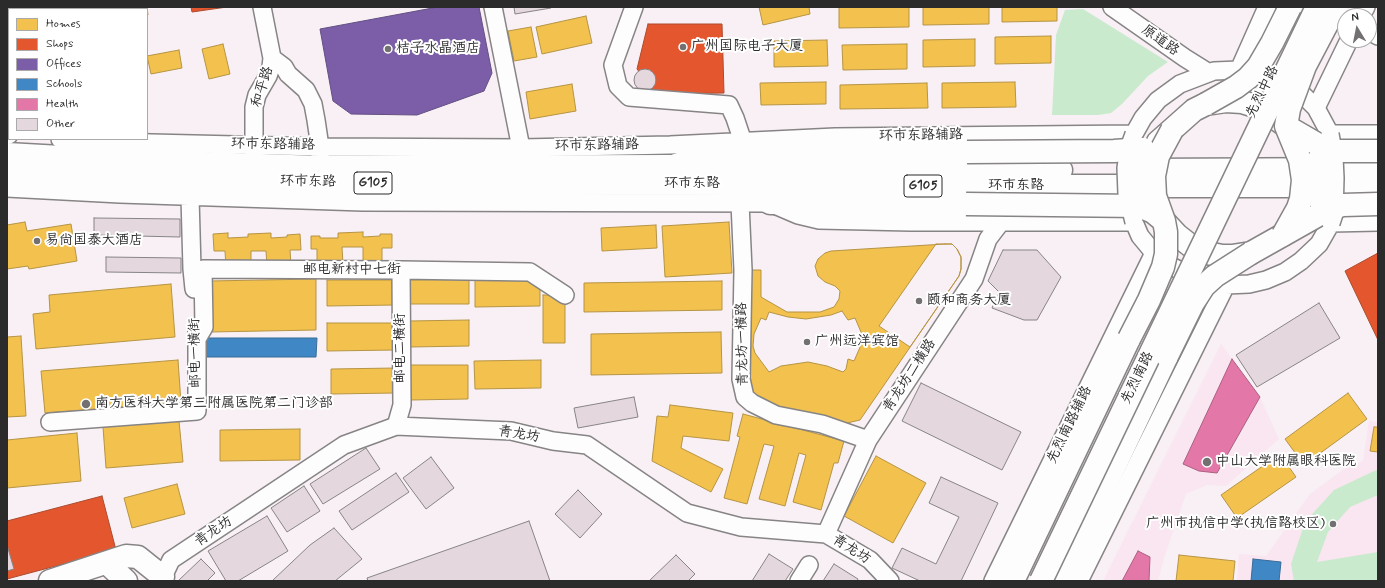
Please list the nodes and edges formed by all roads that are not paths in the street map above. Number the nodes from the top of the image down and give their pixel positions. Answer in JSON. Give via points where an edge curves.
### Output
{"nodes":[{"id":1,"x":262,"y":7,"type":"edge"},
{"id":2,"x":493,"y":7,"type":"edge"},
{"id":3,"x":634,"y":7,"type":"edge"},
{"id":4,"x":1112,"y":7,"type":"edge"},
{"id":5,"x":1267,"y":7,"type":"edge"},
{"id":6,"x":1290,"y":7,"type":"edge"},
{"id":7,"x":1304,"y":7,"type":"edge"},
{"id":8,"x":1317,"y":7,"type":"edge"},
{"id":9,"x":1336,"y":7,"type":"edge"},
{"id":10,"x":1346,"y":48,"type":"edge"},
{"id":11,"x":272,"y":58,"type":"junction"},
{"id":12,"x":1239,"y":70,"type":"junction"},
{"id":13,"x":1209,"y":73,"type":"junction"},
{"id":14,"x":1206,"y":104,"type":"junction"},
{"id":15,"x":1316,"y":108,"type":"junction"},
{"id":16,"x":1286,"y":126,"type":"junction"},
{"id":17,"x":1172,"y":130,"type":"junction"},
{"id":18,"x":1378,"y":134,"type":"edge"},
{"id":19,"x":72,"y":140,"type":"edge"},
{"id":20,"x":743,"y":142,"type":"junction"},
{"id":21,"x":1138,"y":142,"type":"junction"},
{"id":22,"x":1329,"y":142,"type":"junction"},
{"id":23,"x":521,"y":148,"type":"junction"},
{"id":24,"x":1378,"y":151,"type":"edge"},
{"id":25,"x":7,"y":154,"type":"edge"},
{"id":26,"x":709,"y":154,"type":"junction"},
{"id":27,"x":254,"y":155,"type":"junction"},
{"id":28,"x":671,"y":155,"type":"junction"},
{"id":29,"x":320,"y":157,"type":"junction"},
{"id":30,"x":753,"y":167,"type":"junction"},
{"id":31,"x":1378,"y":169,"type":"edge"},
{"id":32,"x":7,"y":170,"type":"edge"},
{"id":33,"x":1229,"y":176,"type":"junction"},
{"id":34,"x":1378,"y":186,"type":"edge"},
{"id":35,"x":7,"y":188,"type":"edge"},
{"id":36,"x":740,"y":193,"type":"junction"},
{"id":37,"x":190,"y":197,"type":"junction"},
{"id":38,"x":770,"y":203,"type":"junction"},
{"id":39,"x":1378,"y":204,"type":"edge"},
{"id":40,"x":1136,"y":214,"type":"junction"},
{"id":41,"x":1330,"y":216,"type":"junction"},
{"id":42,"x":1164,"y":221,"type":"junction"},
{"id":43,"x":1001,"y":222,"type":"junction"},
{"id":44,"x":1378,"y":222,"type":"edge"},
{"id":45,"x":1283,"y":235,"type":"junction"},
{"id":46,"x":1251,"y":252,"type":"junction"},
{"id":47,"x":1154,"y":253,"type":"junction"},
{"id":48,"x":401,"y":270,"type":"junction"},
{"id":49,"x":1226,"y":285,"type":"junction"},
{"id":50,"x":565,"y":295,"type":"dead end"},
{"id":51,"x":197,"y":339,"type":"junction"},
{"id":52,"x":1130,"y":339,"type":"junction"},
{"id":53,"x":1167,"y":356,"type":"junction"},
{"id":54,"x":50,"y":422,"type":"dead end"},
{"id":55,"x":396,"y":426,"type":"junction"},
{"id":56,"x":868,"y":440,"type":"junction"},
{"id":57,"x":826,"y":534,"type":"junction"},
{"id":58,"x":108,"y":563,"type":"junction"},
{"id":59,"x":809,"y":564,"type":"dead end"},
{"id":60,"x":161,"y":579,"type":"edge"},
{"id":61,"x":50,"y":581,"type":"edge"},
{"id":62,"x":126,"y":581,"type":"edge"},
{"id":63,"x":799,"y":581,"type":"edge"},
{"id":64,"x":890,"y":581,"type":"edge"},
{"id":65,"x":993,"y":581,"type":"edge"},
{"id":66,"x":1013,"y":581,"type":"edge"},
{"id":67,"x":1028,"y":581,"type":"edge"},
{"id":68,"x":1041,"y":581,"type":"edge"},
{"id":69,"x":1060,"y":581,"type":"edge"},
{"id":70,"x":1079,"y":581,"type":"edge"}],
"edges":[{"from":1,"to":11,"type":"street","name":"和平路"},
{"from":2,"to":23,"type":"street"},
{"from":3,"to":20,"type":"street","via":[[613,65],[618,86],[629,97],[729,105]]},
{"from":4,"to":13,"type":"street","name":"原道路"},
{"from":5,"to":12,"type":"street"},
{"from":6,"to":14,"type":"main road","bridge":true,"via":[[1258,67],[1236,87]]},
{"from":7,"to":33,"type":"main road","name":"先烈中路","via":[[1259,97]]},
{"from":8,"to":33,"type":"main road","name":"先烈中路","bridge":true},
{"from":9,"to":16,"type":"main road","bridge":true,"via":[[1302,73],[1289,109]]},
{"from":10,"to":15,"type":"street"},
{"from":11,"to":27,"type":"street","name":"和平路","via":[[268,76],[257,95],[254,107]]},
{"from":11,"to":29,"type":"street","name":"和平路","via":[[306,90],[313,104]]},
{"from":12,"to":13,"type":"street"},
{"from":12,"to":15,"type":"street","bridge":true,"via":[[1260,73],[1282,81],[1301,93]]},
{"from":13,"to":21,"type":"street","via":[[1180,84],[1158,100],[1143,118]]},
{"from":14,"to":16,"type":"main road","bridge":true,"via":[[1242,102],[1268,113]]},
{"from":14,"to":17,"type":"main road","via":[[1187,116]]},
{"from":15,"to":22,"type":"street"},
{"from":16,"to":22,"type":"main road","bridge":true,"via":[[1317,144]]},
{"from":16,"to":45,"type":"main road","bridge":true,"via":[[1297,154],[1303,180],[1298,208]]},
{"from":17,"to":21,"type":"main road","bridge":true,"via":[[1147,149]]},
{"from":17,"to":42,"type":"main road","bridge":true,"via":[[1158,156],[1154,176],[1155,196]]},
{"from":18,"to":22,"type":"street"},
{"from":19,"to":27,"type":"street","name":"环市东路辅路"},
{"from":20,"to":21,"type":"street","name":"环市东路辅路","via":[[835,137]]},
{"from":20,"to":26,"type":"street"},
{"from":20,"to":28,"type":"street","name":"环市东路辅路"},
{"from":21,"to":26,"type":"main road","bridge":true,"via":[[1114,151]]},
{"from":21,"to":40,"type":"main road","bridge":true,"via":[[1143,189]]},
{"from":22,"to":24,"type":"main road","bridge":true,"via":[[1345,151]]},
{"from":22,"to":41,"type":"main road","bridge":true,"via":[[1318,161],[1318,195],[1320,203]]},
{"from":23,"to":28,"type":"street","name":"环市东路辅路"},
{"from":23,"to":29,"type":"street","name":"环市东路辅路"},
{"from":25,"to":27,"type":"main road","name":"环市东路","number":"G105","via":[[108,160]]},
{"from":26,"to":28,"type":"main road"},
{"from":26,"to":30,"type":"street"},
{"from":27,"to":29,"type":"main road","name":"环市东路","number":"G105"},
{"from":28,"to":29,"type":"main road","name":"环市东路","number":"G105"},
{"from":28,"to":30,"type":"main road","name":"环市东路","number":"G105"},
{"from":30,"to":31,"type":"main road","name":"环市东路","number":"G105","via":[[920,170]]},
{"from":32,"to":36,"type":"main road","name":"环市东路","number":"G105","via":[[331,183]]},
{"from":33,"to":67,"type":"main road","name":"先烈南路"},
{"from":33,"to":68,"type":"main road","name":"先烈南路","bridge":true},
{"from":34,"to":36,"type":"main road","name":"环市东路","number":"G105","via":[[924,186]]},
{"from":35,"to":37,"type":"street"},
{"from":36,"to":37,"type":"street","via":[[370,202]]},
{"from":36,"to":38,"type":"main road"},
{"from":36,"to":56,"type":"street","name":"青龙坊一横路","via":[[743,270],[741,380],[745,397],[776,415],[822,424]]},
{"from":37,"to":51,"type":"street","name":"邮电一横街"},
{"from":38,"to":40,"type":"main road","bridge":true,"via":[[1108,205]]},
{"from":38,"to":43,"type":"street","via":[[785,211],[819,220]]},
{"from":39,"to":41,"type":"main road","bridge":true,"via":[[1343,205]]},
{"from":40,"to":42,"type":"main road","bridge":true,"via":[[1152,212]]},
{"from":40,"to":43,"type":"street"},
{"from":40,"to":47,"type":"street","via":[[1140,236]]},
{"from":41,"to":44,"type":"street"},
{"from":41,"to":45,"type":"main road","bridge":true},
{"from":41,"to":49,"type":"street","via":[[1319,244],[1285,272],[1249,284]]},
{"from":42,"to":46,"type":"main road","bridge":true,"via":[[1177,235],[1199,250],[1222,256]]},
{"from":42,"to":52,"type":"main road","bridge":true,"via":[[1166,244],[1163,267]]},
{"from":43,"to":56,"type":"street","name":"青龙坊二横路","via":[[988,239],[974,279]]},
{"from":45,"to":46,"type":"main road"},
{"from":46,"to":53,"type":"main road","bridge":true,"via":[[1204,286]]},
{"from":47,"to":49,"type":"street","bridge":true,"via":[[1172,267],[1193,277]]},
{"from":47,"to":65,"type":"street","name":"先烈南路辅路"},
{"from":48,"to":50,"type":"street","name":"邮电新村中七街","via":[[530,272]]},
{"from":48,"to":51,"type":"street","name":"邮电新村中七街","via":[[203,269],[204,327]]},
{"from":48,"to":55,"type":"street","name":"邮电二横街","via":[[402,406]]},
{"from":49,"to":70,"type":"street"},
{"from":51,"to":54,"type":"street","name":"邮电一横街","via":[[197,411]]},
{"from":52,"to":53,"type":"main road","bridge":true},
{"from":52,"to":66,"type":"main road"},
{"from":53,"to":69,"type":"main road"},
{"from":55,"to":57,"type":"street","name":"青龙坊","via":[[511,431],[553,441],[587,445],[687,513],[741,527]]},
{"from":55,"to":60,"type":"street","name":"青龙坊","via":[[344,445],[171,560]]},
{"from":56,"to":57,"type":"street","name":"青龙坊二横路"},
{"from":57,"to":64,"type":"street","name":"青龙坊","via":[[870,560]]},
{"from":58,"to":60,"type":"main road","via":[[126,556],[138,557]]},
{"from":58,"to":61,"type":"main road"},
{"from":58,"to":62,"type":"main road"},
{"from":59,"to":63,"type":"street"}]}
